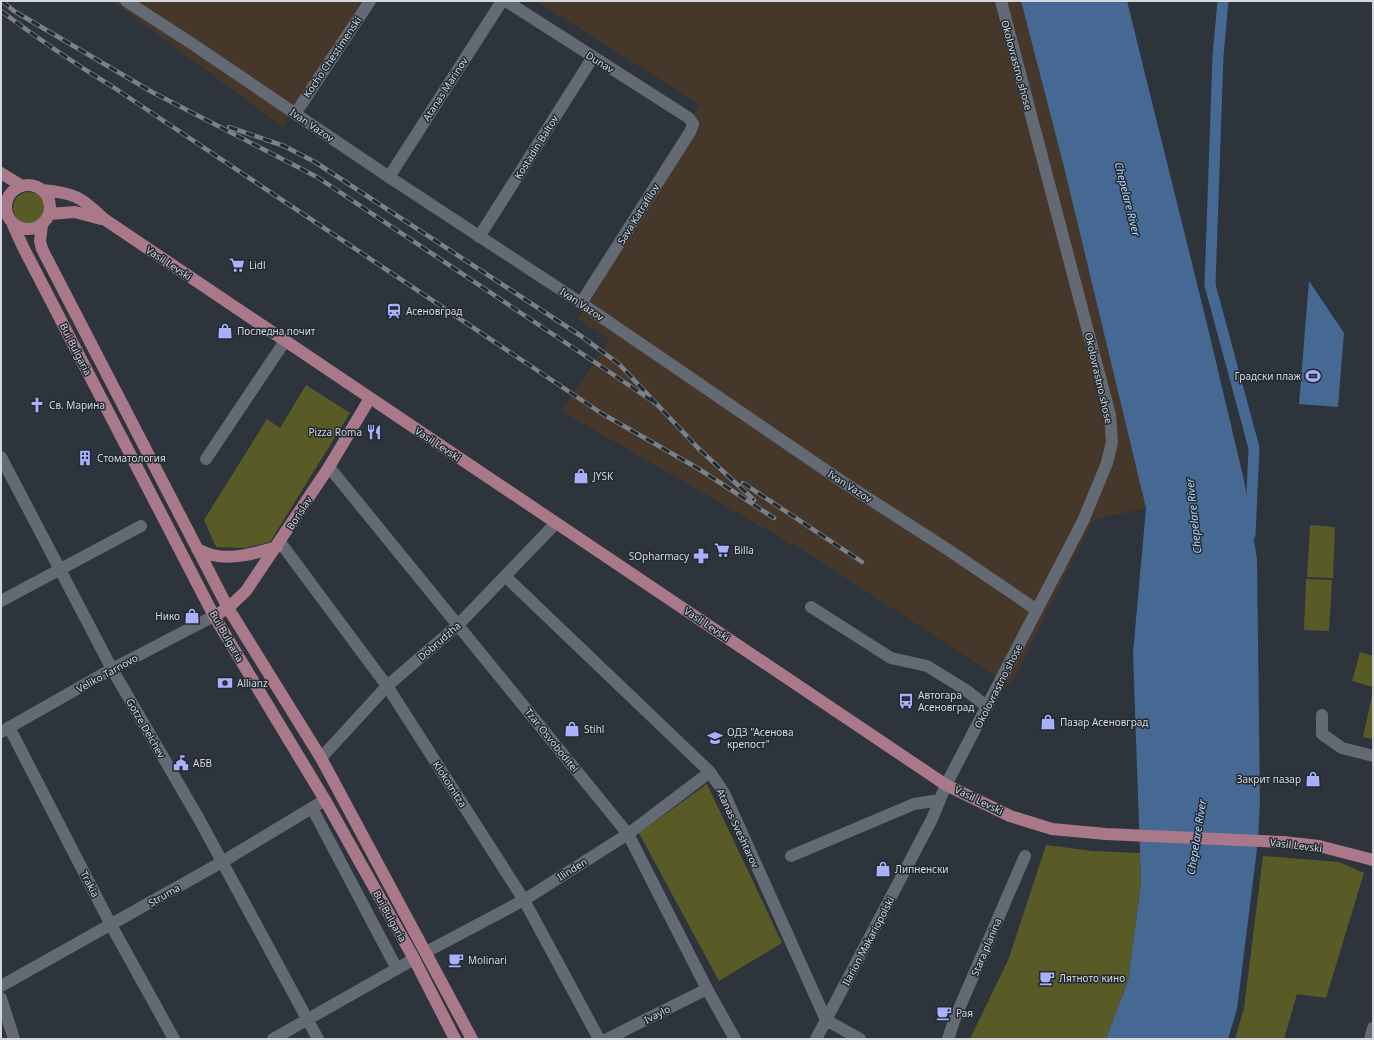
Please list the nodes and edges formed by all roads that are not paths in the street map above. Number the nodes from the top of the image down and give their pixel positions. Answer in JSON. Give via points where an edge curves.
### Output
{"nodes":[{"id":1,"x":126,"y":1,"type":"edge"},
{"id":2,"x":370,"y":1,"type":"edge"},
{"id":3,"x":502,"y":1,"type":"edge"},
{"id":4,"x":506,"y":1,"type":"edge"},
{"id":5,"x":1001,"y":1,"type":"edge"},
{"id":6,"x":593,"y":57,"type":"junction"},
{"id":7,"x":294,"y":114,"type":"junction"},
{"id":8,"x":693,"y":124,"type":"joint"},
{"id":9,"x":1,"y":173,"type":"edge"},
{"id":10,"x":389,"y":178,"type":"junction"},
{"id":11,"x":22,"y":186,"type":"junction"},
{"id":12,"x":42,"y":190,"type":"junction"},
{"id":13,"x":3,"y":206,"type":"edge"},
{"id":14,"x":49,"y":214,"type":"junction"},
{"id":15,"x":104,"y":220,"type":"junction"},
{"id":16,"x":13,"y":225,"type":"junction"},
{"id":17,"x":42,"y":225,"type":"junction"},
{"id":18,"x":479,"y":237,"type":"junction"},
{"id":19,"x":581,"y":303,"type":"junction"},
{"id":20,"x":286,"y":341,"type":"junction"},
{"id":21,"x":370,"y":398,"type":"junction"},
{"id":22,"x":1,"y":457,"type":"edge"},
{"id":23,"x":206,"y":459,"type":"dead end"},
{"id":24,"x":329,"y":466,"type":"junction"},
{"id":25,"x":5,"y":473,"type":"edge"},
{"id":26,"x":556,"y":523,"type":"junction"},
{"id":27,"x":141,"y":526,"type":"dead end"},
{"id":28,"x":278,"y":544,"type":"junction"},
{"id":29,"x":197,"y":549,"type":"junction"},
{"id":30,"x":61,"y":569,"type":"junction"},
{"id":31,"x":506,"y":576,"type":"junction"},
{"id":32,"x":1,"y":601,"type":"edge"},
{"id":33,"x":811,"y":607,"type":"dead end"},
{"id":34,"x":228,"y":608,"type":"junction"},
{"id":35,"x":1037,"y":610,"type":"junction"},
{"id":36,"x":214,"y":616,"type":"junction"},
{"id":37,"x":458,"y":625,"type":"junction"},
{"id":38,"x":112,"y":669,"type":"junction"},
{"id":39,"x":387,"y":686,"type":"junction"},
{"id":40,"x":987,"y":707,"type":"junction"},
{"id":41,"x":1322,"y":715,"type":"dead end"},
{"id":42,"x":5,"y":730,"type":"edge"},
{"id":43,"x":1373,"y":756,"type":"edge"},
{"id":44,"x":321,"y":758,"type":"junction"},
{"id":45,"x":710,"y":772,"type":"junction"},
{"id":46,"x":946,"y":785,"type":"junction"},
{"id":47,"x":325,"y":800,"type":"junction"},
{"id":48,"x":940,"y":800,"type":"junction"},
{"id":49,"x":312,"y":808,"type":"junction"},
{"id":50,"x":628,"y":834,"type":"junction"},
{"id":51,"x":791,"y":856,"type":"dead end"},
{"id":52,"x":1025,"y":856,"type":"dead end"},
{"id":53,"x":1373,"y":860,"type":"edge"},
{"id":54,"x":222,"y":862,"type":"junction"},
{"id":55,"x":524,"y":900,"type":"junction"},
{"id":56,"x":111,"y":925,"type":"junction"},
{"id":57,"x":426,"y":952,"type":"junction"},
{"id":58,"x":414,"y":959,"type":"junction"},
{"id":59,"x":397,"y":969,"type":"junction"},
{"id":60,"x":1,"y":986,"type":"edge"},
{"id":61,"x":708,"y":989,"type":"junction"},
{"id":62,"x":1,"y":998,"type":"edge"},
{"id":63,"x":308,"y":1020,"type":"junction"},
{"id":64,"x":826,"y":1020,"type":"junction"},
{"id":65,"x":1373,"y":1028,"type":"edge"},
{"id":66,"x":14,"y":1039,"type":"edge"},
{"id":67,"x":174,"y":1039,"type":"edge"},
{"id":68,"x":273,"y":1039,"type":"edge"},
{"id":69,"x":318,"y":1039,"type":"edge"},
{"id":70,"x":455,"y":1039,"type":"edge"},
{"id":71,"x":472,"y":1039,"type":"edge"},
{"id":72,"x":599,"y":1039,"type":"edge"},
{"id":73,"x":607,"y":1039,"type":"edge"},
{"id":74,"x":735,"y":1039,"type":"edge"},
{"id":75,"x":816,"y":1039,"type":"edge"},
{"id":76,"x":860,"y":1039,"type":"edge"},
{"id":77,"x":948,"y":1039,"type":"edge"},
{"id":78,"x":1370,"y":1039,"type":"edge"}],
"edges":[{"from":1,"to":7,"type":"street","name":"Ivan Vazov"},
{"from":2,"to":7,"type":"street","name":"Kocho Chestimenski"},
{"from":3,"to":10,"type":"street","name":"Atanas Marinov"},
{"from":4,"to":6,"type":"street","name":"Dunav"},
{"from":5,"to":35,"type":"street","name":"Okolovrastno shose","via":[[1110,415],[1112,442],[1107,463],[1083,521]]},
{"from":6,"to":8,"type":"street","name":"Dunav","via":[[689,118]]},
{"from":6,"to":18,"type":"street","name":"Kostadin Baltov"},
{"from":7,"to":10,"type":"street","name":"Ivan Vazov"},
{"from":8,"to":19,"type":"street","name":"Sava Katrafilov"},
{"from":9,"to":11,"type":"main road"},
{"from":10,"to":18,"type":"street","name":"Ivan Vazov"},
{"from":11,"to":12,"type":"main road","via":[[36,186]]},
{"from":11,"to":13,"type":"main road","via":[[15,189]]},
{"from":12,"to":14,"type":"main road","via":[[50,201]]},
{"from":12,"to":15,"type":"main road","name":"Vasil Levski","via":[[76,196]]},
{"from":13,"to":16,"type":"main road"},
{"from":14,"to":15,"type":"main road","name":"Vasil Levski","via":[[75,212]]},
{"from":14,"to":17,"type":"main road"},
{"from":15,"to":20,"type":"main road","name":"Vasil Levski"},
{"from":16,"to":17,"type":"main road","via":[[25,230],[36,229]]},
{"from":16,"to":36,"type":"main road","name":"Bui Bulgaria"},
{"from":17,"to":29,"type":"main road","name":"Bui Bulgaria","via":[[42,250]]},
{"from":18,"to":19,"type":"street","name":"Ivan Vazov"},
{"from":19,"to":35,"type":"street","name":"Ivan Vazov","via":[[836,478]]},
{"from":20,"to":21,"type":"main road","name":"Vasil Levski"},
{"from":20,"to":23,"type":"street"},
{"from":21,"to":24,"type":"main road","name":"Borislav"},
{"from":21,"to":26,"type":"main road","name":"Vasil Levski"},
{"from":22,"to":25,"type":"street","name":"Gotze Delchev"},
{"from":24,"to":28,"type":"main road","name":"Borislav"},
{"from":24,"to":37,"type":"street","name":"Tzar Osvoboditel"},
{"from":25,"to":30,"type":"street","name":"Gotze Delchev"},
{"from":26,"to":31,"type":"street","name":"Dobrudzha"},
{"from":26,"to":46,"type":"main road","name":"Vasil Levski"},
{"from":27,"to":30,"type":"street"},
{"from":28,"to":29,"type":"main road","via":[[250,554],[235,556],[211,555]]},
{"from":28,"to":34,"type":"main road","name":"Borislav","via":[[246,591]]},
{"from":28,"to":39,"type":"street","name":"Klokotnitza"},
{"from":29,"to":34,"type":"main road","name":"Bui Bulgaria"},
{"from":30,"to":32,"type":"street"},
{"from":30,"to":38,"type":"street","name":"Gotze Delchev"},
{"from":31,"to":37,"type":"street","name":"Dobrudzha"},
{"from":31,"to":45,"type":"street","name":"Atanas Sveshtarov"},
{"from":33,"to":40,"type":"street","via":[[891,658],[927,666],[966,690]]},
{"from":34,"to":36,"type":"main road","name":"Borislav"},
{"from":34,"to":44,"type":"main road","name":"Bui Bulgaria"},
{"from":35,"to":40,"type":"street","name":"Okolovrastno shose"},
{"from":36,"to":38,"type":"street","name":"Veliko Tarnovo"},
{"from":36,"to":47,"type":"main road","name":"Bui Bulgaria"},
{"from":37,"to":39,"type":"street","name":"Dobrudzha"},
{"from":37,"to":50,"type":"street","name":"Tzar Osvoboditel"},
{"from":38,"to":42,"type":"street","name":"Veliko Tarnovo"},
{"from":38,"to":54,"type":"street","name":"Gotze Delchev"},
{"from":39,"to":44,"type":"street","name":"Dobrudzha"},
{"from":39,"to":55,"type":"street","name":"Klokotnitza"},
{"from":40,"to":46,"type":"street","name":"Okolovrastno shose"},
{"from":41,"to":43,"type":"street","via":[[1322,734],[1342,748]]},
{"from":42,"to":56,"type":"street","name":"Trakia"},
{"from":44,"to":57,"type":"main road","name":"Bui Bulgaria"},
{"from":45,"to":50,"type":"street","name":"Ilinden"},
{"from":45,"to":64,"type":"street","name":"Atanas Sveshtarov","via":[[724,793]]},
{"from":46,"to":48,"type":"street","name":"Ilarion Makariopolski"},
{"from":46,"to":53,"type":"main road","name":"Vasil Levski","via":[[1010,816],[1052,828],[1106,834],[1283,842],[1319,846]]},
{"from":47,"to":49,"type":"street","name":"Struma"},
{"from":47,"to":58,"type":"main road","name":"Bui Bulgaria"},
{"from":48,"to":51,"type":"street","via":[[914,804]]},
{"from":48,"to":64,"type":"street","name":"Ilarion Makariopolski"},
{"from":49,"to":54,"type":"street","name":"Struma"},
{"from":49,"to":59,"type":"street"},
{"from":50,"to":55,"type":"street","name":"Ilinden"},
{"from":50,"to":61,"type":"street","name":"Tzar Osvoboditel"},
{"from":52,"to":77,"type":"street","name":"Stara planina"},
{"from":54,"to":56,"type":"street","name":"Struma"},
{"from":54,"to":63,"type":"street","name":"Gotze Delchev"},
{"from":55,"to":57,"type":"street","name":"Ilinden"},
{"from":55,"to":72,"type":"street","name":"Klokotnitza"},
{"from":56,"to":60,"type":"street","name":"Struma"},
{"from":56,"to":67,"type":"street","name":"Trakia"},
{"from":57,"to":71,"type":"main road","name":"Bui Bulgaria"},
{"from":58,"to":59,"type":"street"},
{"from":58,"to":70,"type":"main road","name":"Bui Bulgaria"},
{"from":59,"to":63,"type":"street"},
{"from":61,"to":73,"type":"street","name":"Ivaylo"},
{"from":61,"to":74,"type":"street","name":"Tzar Osvoboditel"},
{"from":62,"to":66,"type":"street"},
{"from":63,"to":68,"type":"street"},
{"from":63,"to":69,"type":"street","name":"Gotze Delchev"},
{"from":64,"to":75,"type":"street","name":"Ilarion Makariopolski"},
{"from":64,"to":76,"type":"street"},
{"from":65,"to":78,"type":"street"}]}
